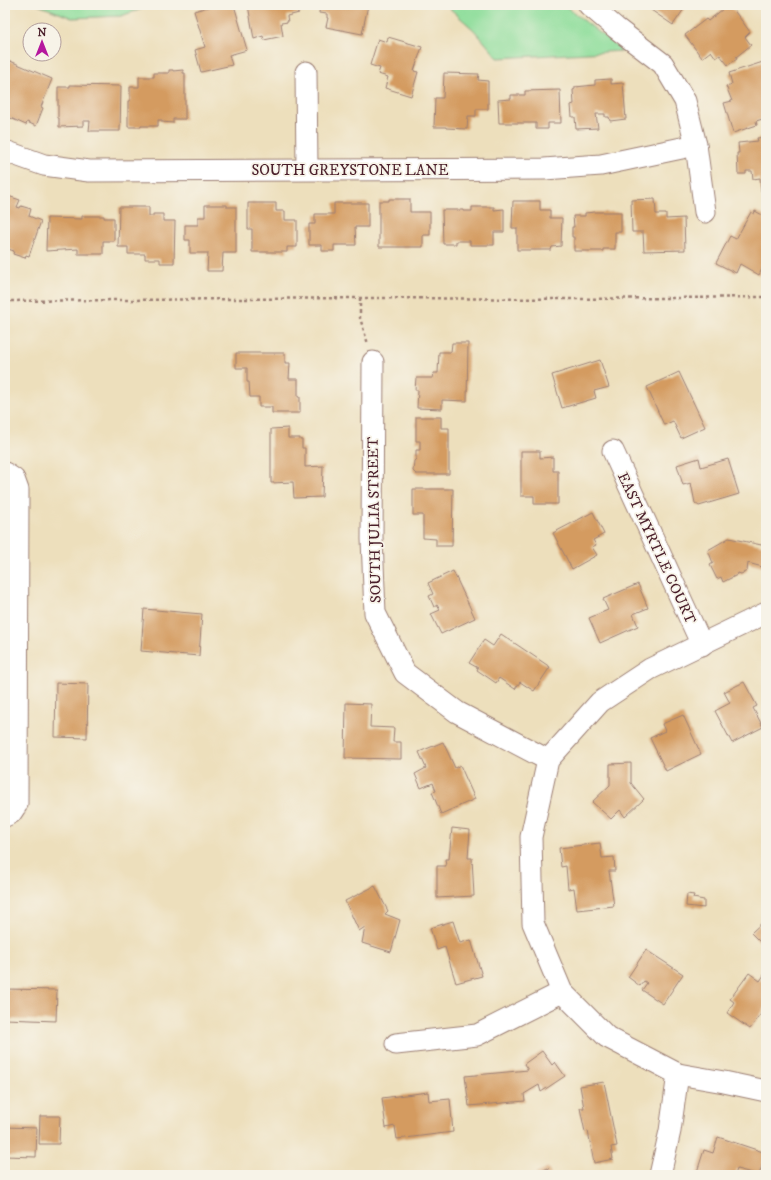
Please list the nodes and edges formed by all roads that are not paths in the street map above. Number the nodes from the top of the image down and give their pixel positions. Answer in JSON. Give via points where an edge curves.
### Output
{"nodes":[{"id":1,"x":589,"y":5,"type":"edge"},
{"id":2,"x":306,"y":72,"type":"dead end"},
{"id":3,"x":696,"y":145,"type":"junction"},
{"id":4,"x":5,"y":151,"type":"edge"},
{"id":5,"x":307,"y":169,"type":"junction"},
{"id":6,"x":705,"y":212,"type":"dead end"},
{"id":7,"x":374,"y":362,"type":"road end"},
{"id":8,"x":613,"y":451,"type":"dead end"},
{"id":9,"x":5,"y":473,"type":"edge"},
{"id":10,"x":766,"y":614,"type":"edge"},
{"id":11,"x":702,"y":645,"type":"junction"},
{"id":12,"x":548,"y":760,"type":"junction"},
{"id":13,"x":5,"y":816,"type":"edge"},
{"id":14,"x":562,"y":992,"type":"junction"},
{"id":15,"x":396,"y":1044,"type":"dead end"},
{"id":16,"x":678,"y":1074,"type":"junction"},
{"id":17,"x":766,"y":1091,"type":"edge"},
{"id":18,"x":660,"y":1175,"type":"edge"}],
"edges":[{"from":1,"to":3,"type":"street","via":[[663,64],[685,101]]},
{"from":2,"to":5,"type":"street"},
{"from":3,"to":5,"type":"street","name":"SOUTH GREYSTONE LANE","via":[[601,165],[558,168]]},
{"from":3,"to":6,"type":"street"},
{"from":4,"to":5,"type":"street","name":"SOUTH GREYSTONE LANE","via":[[44,165],[89,171]]},
{"from":7,"to":12,"type":"street","name":"SOUTH JULIA STREET","via":[[372,540],[375,613],[405,672],[457,712]]},
{"from":8,"to":11,"type":"street","name":"EAST MYRTLE COURT"},
{"from":9,"to":13,"type":"street","via":[[14,479],[18,490],[17,804],[11,813]]},
{"from":10,"to":11,"type":"street"},
{"from":11,"to":12,"type":"street","via":[[650,669],[600,702]]},
{"from":12,"to":14,"type":"street","via":[[531,837],[533,923]]},
{"from":14,"to":15,"type":"street","via":[[477,1035]]},
{"from":14,"to":16,"type":"street","via":[[607,1037]]},
{"from":16,"to":17,"type":"street"},
{"from":16,"to":18,"type":"street","via":[[670,1132]]}]}
